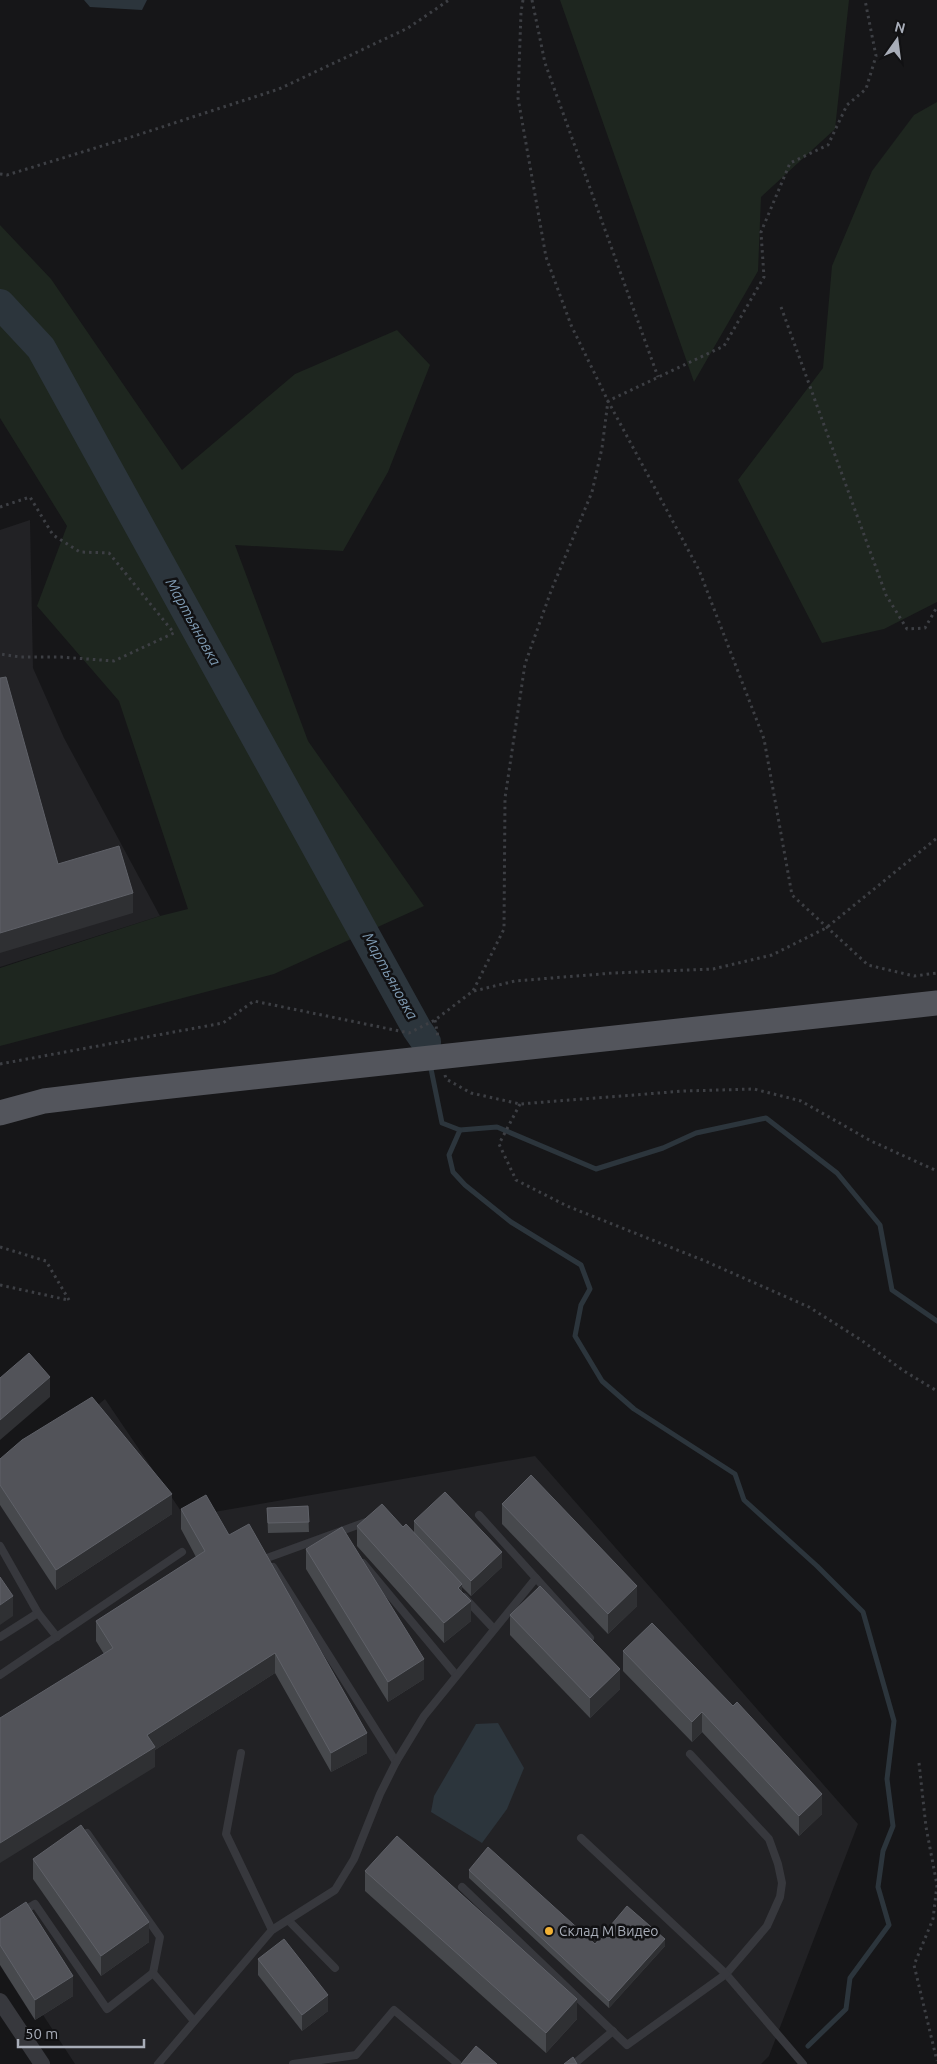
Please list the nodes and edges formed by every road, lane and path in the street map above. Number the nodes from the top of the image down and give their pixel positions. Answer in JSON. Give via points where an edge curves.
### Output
{"nodes":[{"id":1,"x":449,"y":0,"type":"edge"},
{"id":2,"x":523,"y":0,"type":"edge"},
{"id":3,"x":532,"y":0,"type":"edge"},
{"id":4,"x":865,"y":0,"type":"edge"},
{"id":5,"x":0,"y":174,"type":"edge"},
{"id":6,"x":781,"y":307,"type":"dead end"},
{"id":7,"x":658,"y":377,"type":"junction"},
{"id":8,"x":608,"y":401,"type":"junction"},
{"id":9,"x":0,"y":507,"type":"edge"},
{"id":10,"x":937,"y":607,"type":"edge"},
{"id":11,"x":0,"y":654,"type":"edge"},
{"id":12,"x":937,"y":838,"type":"edge"},
{"id":13,"x":826,"y":928,"type":"junction"},
{"id":14,"x":937,"y":973,"type":"edge"},
{"id":15,"x":474,"y":991,"type":"junction"},
{"id":16,"x":937,"y":1003,"type":"edge"},
{"id":17,"x":435,"y":1020,"type":"junction"},
{"id":18,"x":439,"y":1040,"type":"dead end"},
{"id":19,"x":0,"y":1064,"type":"edge"},
{"id":20,"x":444,"y":1069,"type":"dead end"},
{"id":21,"x":520,"y":1104,"type":"junction"},
{"id":22,"x":0,"y":1113,"type":"edge"},
{"id":23,"x":937,"y":1171,"type":"edge"},
{"id":24,"x":0,"y":1247,"type":"edge"},
{"id":25,"x":0,"y":1285,"type":"edge"},
{"id":26,"x":937,"y":1391,"type":"edge"},
{"id":27,"x":479,"y":1515,"type":"dead end"},
{"id":28,"x":378,"y":1518,"type":"edge"},
{"id":29,"x":338,"y":1532,"type":"junction"},
{"id":30,"x":344,"y":1540,"type":"edge"},
{"id":31,"x":0,"y":1546,"type":"edge"},
{"id":32,"x":182,"y":1552,"type":"dead end"},
{"id":33,"x":357,"y":1555,"type":"edge"},
{"id":34,"x":536,"y":1578,"type":"junction"},
{"id":35,"x":460,"y":1594,"type":"edge"},
{"id":36,"x":38,"y":1613,"type":"junction"},
{"id":37,"x":494,"y":1629,"type":"junction"},
{"id":38,"x":0,"y":1637,"type":"edge"},
{"id":39,"x":56,"y":1637,"type":"junction"},
{"id":40,"x":593,"y":1641,"type":"edge"},
{"id":41,"x":0,"y":1675,"type":"edge"},
{"id":42,"x":456,"y":1676,"type":"junction"},
{"id":43,"x":241,"y":1753,"type":"dead end"},
{"id":44,"x":690,"y":1754,"type":"dead end"},
{"id":45,"x":396,"y":1762,"type":"junction"},
{"id":46,"x":919,"y":1763,"type":"dead end"},
{"id":47,"x":87,"y":1833,"type":"edge"},
{"id":48,"x":582,"y":1838,"type":"dead end"},
{"id":49,"x":462,"y":1887,"type":"dead end"},
{"id":50,"x":14,"y":1917,"type":"edge"},
{"id":51,"x":288,"y":1920,"type":"junction"},
{"id":52,"x":272,"y":1930,"type":"junction"},
{"id":53,"x":335,"y":1968,"type":"dead end"},
{"id":54,"x":154,"y":1973,"type":"junction"},
{"id":55,"x":726,"y":1974,"type":"junction"},
{"id":56,"x":0,"y":2001,"type":"edge"},
{"id":57,"x":194,"y":2021,"type":"junction"},
{"id":58,"x":613,"y":2031,"type":"junction"},
{"id":59,"x":937,"y":2061,"type":"edge"},
{"id":60,"x":457,"y":2063,"type":"dead end"},
{"id":61,"x":42,"y":2064,"type":"edge"},
{"id":62,"x":158,"y":2064,"type":"edge"},
{"id":63,"x":297,"y":2064,"type":"edge"},
{"id":64,"x":574,"y":2064,"type":"edge"},
{"id":65,"x":803,"y":2064,"type":"edge"}],
"edges":[{"from":1,"to":5,"type":"path","via":[[408,28],[279,89],[128,138]]},
{"from":2,"to":8,"type":"path","via":[[518,98],[546,257],[571,325]]},
{"from":3,"to":7,"type":"path","via":[[545,64]]},
{"from":4,"to":7,"type":"path","via":[[876,56],[866,89],[846,105],[828,145],[790,163],[761,232],[764,277],[724,346]]},
{"from":6,"to":10,"type":"path","via":[[886,595],[907,630],[925,628]]},
{"from":7,"to":8,"type":"path"},
{"from":8,"to":13,"type":"path","via":[[699,570],[764,738],[792,895]]},
{"from":8,"to":15,"type":"path","via":[[592,492],[550,591],[525,664],[505,798],[504,929]]},
{"from":9,"to":11,"type":"path","via":[[30,497],[52,535],[80,552],[110,553],[174,633],[114,661]]},
{"from":12,"to":13,"type":"path"},
{"from":13,"to":14,"type":"path","via":[[868,965],[914,976]]},
{"from":13,"to":15,"type":"path","via":[[772,954],[713,969],[515,981]]},
{"from":15,"to":17,"type":"path"},
{"from":16,"to":22,"type":"main road","via":[[44,1101]]},
{"from":17,"to":18,"type":"path"},
{"from":17,"to":19,"type":"path","via":[[409,1033],[254,1002],[223,1023]]},
{"from":20,"to":21,"type":"path","via":[[446,1078],[471,1093]]},
{"from":21,"to":23,"type":"path","via":[[754,1089],[801,1102],[871,1141]]},
{"from":21,"to":26,"type":"path","via":[[499,1144],[516,1180],[567,1206],[810,1307]]},
{"from":24,"to":25,"type":"path","via":[[46,1261],[69,1300]]},
{"from":27,"to":34,"type":"lane"},
{"from":28,"to":29,"type":"lane"},
{"from":29,"to":30,"type":"lane"},
{"from":29,"to":45,"type":"lane","via":[[265,1555]]},
{"from":31,"to":36,"type":"lane"},
{"from":32,"to":39,"type":"lane"},
{"from":33,"to":42,"type":"lane"},
{"from":34,"to":37,"type":"lane"},
{"from":34,"to":40,"type":"lane"},
{"from":35,"to":37,"type":"lane"},
{"from":36,"to":38,"type":"lane"},
{"from":36,"to":39,"type":"lane"},
{"from":37,"to":42,"type":"lane"},
{"from":39,"to":41,"type":"lane"},
{"from":42,"to":45,"type":"lane","via":[[424,1716]]},
{"from":43,"to":52,"type":"lane","via":[[226,1834]]},
{"from":44,"to":55,"type":"lane","via":[[769,1839],[782,1883],[780,1897],[767,1926]]},
{"from":45,"to":51,"type":"lane","via":[[354,1859],[335,1890]]},
{"from":46,"to":59,"type":"path","via":[[937,1886],[934,1919],[914,1965]]},
{"from":47,"to":54,"type":"lane","via":[[160,1937]]},
{"from":48,"to":55,"type":"lane"},
{"from":49,"to":58,"type":"lane"},
{"from":50,"to":54,"type":"lane","via":[[35,1904],[107,2009]]},
{"from":51,"to":52,"type":"lane"},
{"from":51,"to":53,"type":"lane"},
{"from":52,"to":57,"type":"lane"},
{"from":54,"to":57,"type":"lane"},
{"from":55,"to":58,"type":"lane","via":[[627,2045]]},
{"from":55,"to":65,"type":"lane"},
{"from":56,"to":61,"type":"street"},
{"from":57,"to":62,"type":"lane"},
{"from":58,"to":64,"type":"lane"},
{"from":60,"to":63,"type":"lane","via":[[394,2010],[356,2054]]}]}
